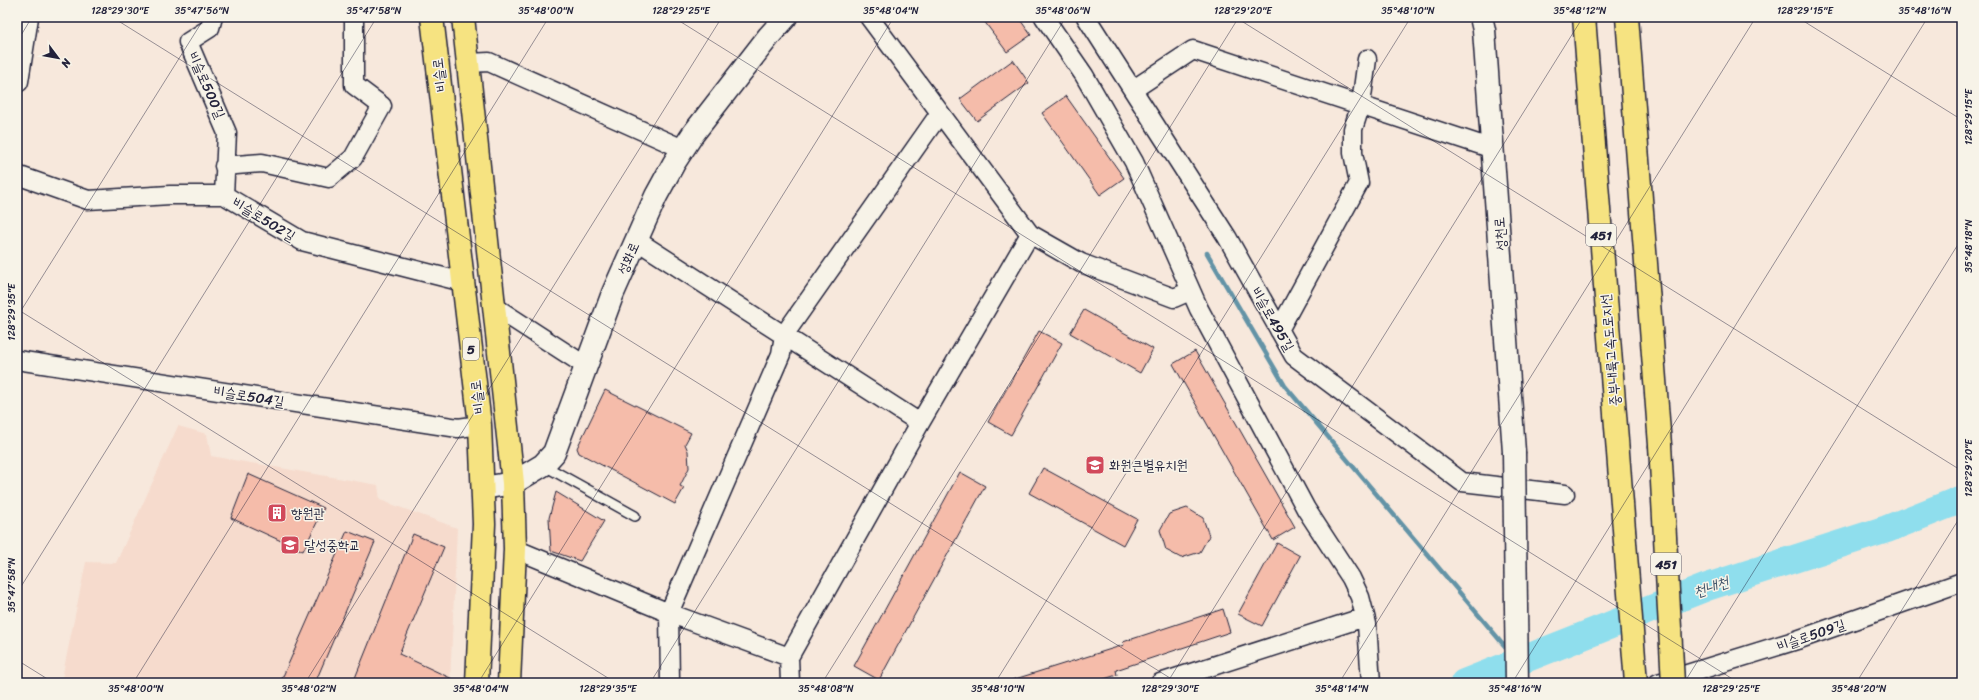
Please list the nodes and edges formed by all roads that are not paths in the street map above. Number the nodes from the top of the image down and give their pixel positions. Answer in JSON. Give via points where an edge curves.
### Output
{"nodes":[{"id":1,"x":27,"y":17,"type":"edge"},
{"id":2,"x":213,"y":17,"type":"edge"},
{"id":3,"x":354,"y":17,"type":"edge"},
{"id":4,"x":432,"y":17,"type":"edge"},
{"id":5,"x":463,"y":17,"type":"edge"},
{"id":6,"x":786,"y":17,"type":"edge"},
{"id":7,"x":869,"y":17,"type":"edge"},
{"id":8,"x":1044,"y":17,"type":"edge"},
{"id":9,"x":1086,"y":17,"type":"edge"},
{"id":10,"x":1481,"y":17,"type":"edge"},
{"id":11,"x":1584,"y":17,"type":"edge"},
{"id":12,"x":1627,"y":17,"type":"edge"},
{"id":13,"x":1367,"y":59,"type":"dead end"},
{"id":14,"x":469,"y":63,"type":"junction"},
{"id":15,"x":17,"y":81,"type":"edge"},
{"id":16,"x":1134,"y":89,"type":"junction"},
{"id":17,"x":1361,"y":104,"type":"junction"},
{"id":18,"x":940,"y":113,"type":"junction"},
{"id":19,"x":683,"y":149,"type":"junction"},
{"id":20,"x":1493,"y":149,"type":"junction"},
{"id":21,"x":224,"y":166,"type":"junction"},
{"id":22,"x":17,"y":175,"type":"edge"},
{"id":23,"x":224,"y":195,"type":"junction"},
{"id":24,"x":1030,"y":234,"type":"junction"},
{"id":25,"x":636,"y":240,"type":"junction"},
{"id":26,"x":463,"y":282,"type":"junction"},
{"id":27,"x":1190,"y":291,"type":"junction"},
{"id":28,"x":495,"y":307,"type":"junction"},
{"id":29,"x":1279,"y":330,"type":"junction"},
{"id":30,"x":784,"y":335,"type":"junction"},
{"id":31,"x":17,"y":360,"type":"edge"},
{"id":32,"x":586,"y":366,"type":"junction"},
{"id":33,"x":503,"y":380,"type":"junction"},
{"id":34,"x":475,"y":385,"type":"junction"},
{"id":35,"x":920,"y":423,"type":"junction"},
{"id":36,"x":480,"y":425,"type":"junction"},
{"id":37,"x":543,"y":465,"type":"junction"},
{"id":38,"x":513,"y":484,"type":"junction"},
{"id":39,"x":483,"y":488,"type":"junction"},
{"id":40,"x":1565,"y":494,"type":"dead end"},
{"id":41,"x":635,"y":516,"type":"dead end"},
{"id":42,"x":515,"y":549,"type":"junction"},
{"id":43,"x":483,"y":563,"type":"junction"},
{"id":44,"x":1962,"y":582,"type":"edge"},
{"id":45,"x":512,"y":608,"type":"junction"},
{"id":46,"x":669,"y":613,"type":"junction"},
{"id":47,"x":1366,"y":620,"type":"junction"},
{"id":48,"x":789,"y":657,"type":"junction"},
{"id":49,"x":477,"y":683,"type":"edge"},
{"id":50,"x":509,"y":683,"type":"edge"},
{"id":51,"x":670,"y":683,"type":"edge"},
{"id":52,"x":790,"y":683,"type":"edge"},
{"id":53,"x":1160,"y":683,"type":"edge"},
{"id":54,"x":1371,"y":683,"type":"edge"},
{"id":55,"x":1517,"y":683,"type":"edge"},
{"id":56,"x":1636,"y":683,"type":"edge"},
{"id":57,"x":1658,"y":683,"type":"edge"},
{"id":58,"x":1673,"y":683,"type":"edge"}],
"edges":[{"from":1,"to":15,"type":"main road"},
{"from":2,"to":21,"type":"street","name":"비슬로500길","via":[[210,28],[188,42],[228,133]]},
{"from":3,"to":21,"type":"street","via":[[354,85],[382,106],[353,158],[329,178],[262,163]]},
{"from":4,"to":26,"type":"main road","name":"비슬로","number":"5"},
{"from":5,"to":14,"type":"main road","name":"비슬로","number":"5"},
{"from":6,"to":19,"type":"main road","name":"성화로"},
{"from":7,"to":18,"type":"street"},
{"from":8,"to":27,"type":"street","via":[[1084,75],[1134,162]]},
{"from":9,"to":16,"type":"street","name":"비슬로495길"},
{"from":10,"to":20,"type":"main road","name":"성천로"},
{"from":11,"to":56,"type":"main road","name":"중부내륙고속도로지선","number":"451"},
{"from":12,"to":58,"type":"main road","number":"451","bridge":true,"via":[[1660,445]]},
{"from":13,"to":17,"type":"street"},
{"from":14,"to":19,"type":"street","via":[[489,62]]},
{"from":14,"to":28,"type":"main road","name":"비슬로","number":"5"},
{"from":16,"to":17,"type":"street","via":[[1192,50]]},
{"from":16,"to":29,"type":"street","name":"비슬로495길","via":[[1227,237]]},
{"from":17,"to":20,"type":"street"},
{"from":17,"to":29,"type":"street","via":[[1353,135],[1352,153],[1359,183]]},
{"from":18,"to":24,"type":"street"},
{"from":18,"to":30,"type":"street"},
{"from":19,"to":25,"type":"main road","name":"성화로","via":[[656,196]]},
{"from":20,"to":55,"type":"main road","name":"성천로","bridge":true,"via":[[1514,452]]},
{"from":21,"to":23,"type":"street","name":"비슬로500길"},
{"from":22,"to":23,"type":"street","name":"비슬로502길","via":[[88,200]]},
{"from":23,"to":26,"type":"street","name":"비슬로502길","via":[[302,241]]},
{"from":24,"to":27,"type":"street","via":[[1081,263],[1174,298]]},
{"from":24,"to":35,"type":"street"},
{"from":25,"to":30,"type":"street"},
{"from":25,"to":32,"type":"main road","name":"성화로","via":[[613,292]]},
{"from":26,"to":34,"type":"main road","name":"비슬로","number":"5"},
{"from":27,"to":47,"type":"street","via":[[1306,510],[1351,578],[1360,597]]},
{"from":28,"to":32,"type":"street"},
{"from":28,"to":33,"type":"main road","name":"비슬로","number":"5"},
{"from":29,"to":40,"type":"street","name":"비슬로495길","via":[[1294,356],[1462,482]]},
{"from":30,"to":35,"type":"street"},
{"from":30,"to":46,"type":"street","via":[[781,354]]},
{"from":31,"to":36,"type":"street","name":"비슬로504길","via":[[458,428]]},
{"from":32,"to":37,"type":"main road","name":"성화로","via":[[554,453]]},
{"from":33,"to":34,"type":"main road"},
{"from":33,"to":38,"type":"main road","name":"비슬로","number":"5"},
{"from":34,"to":36,"type":"main road","name":"비슬로","number":"5"},
{"from":35,"to":48,"type":"street"},
{"from":36,"to":39,"type":"main road","name":"비슬로","number":"5"},
{"from":37,"to":38,"type":"main road","name":"성화로"},
{"from":37,"to":41,"type":"lane"},
{"from":38,"to":39,"type":"main road","name":"성화로"},
{"from":38,"to":42,"type":"main road","name":"비슬로","number":"5"},
{"from":39,"to":43,"type":"main road","name":"비슬로","number":"5"},
{"from":42,"to":45,"type":"main road","name":"비슬로","number":"5"},
{"from":42,"to":46,"type":"street"},
{"from":43,"to":45,"type":"main road","via":[[499,567],[501,570],[504,594]]},
{"from":43,"to":49,"type":"main road","name":"비슬로","number":"5"},
{"from":44,"to":57,"type":"street","name":"비슬로509길","via":[[1797,640]]},
{"from":45,"to":50,"type":"main road","name":"비슬로","number":"5"},
{"from":46,"to":48,"type":"street"},
{"from":46,"to":51,"type":"street"},
{"from":47,"to":53,"type":"street"},
{"from":47,"to":54,"type":"street"},
{"from":48,"to":52,"type":"street"}]}
